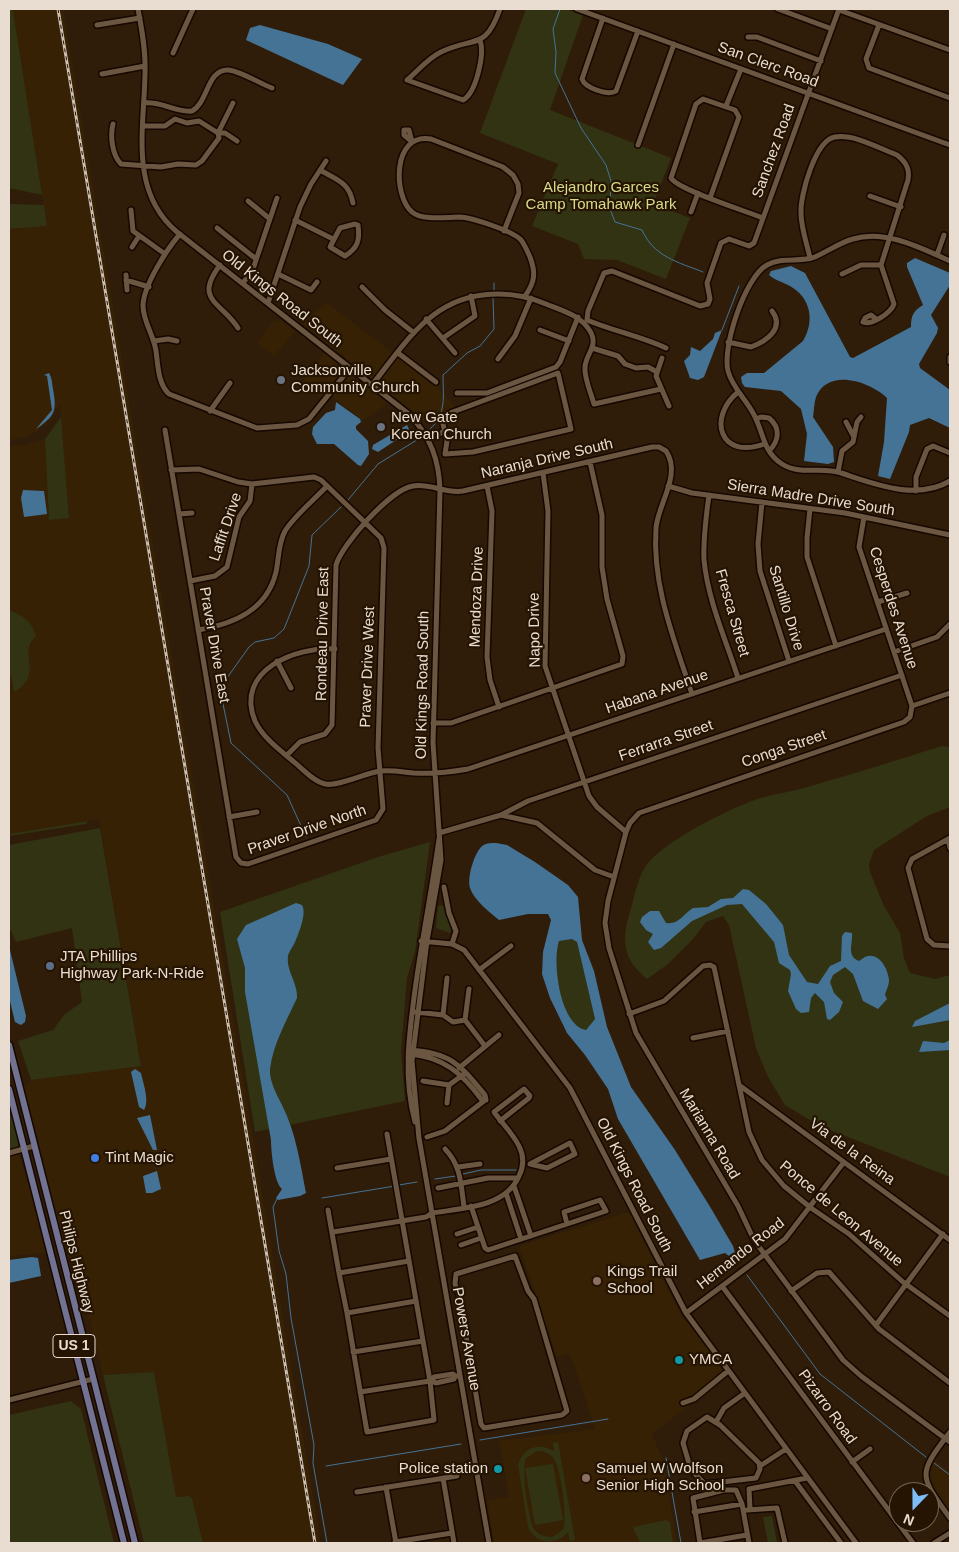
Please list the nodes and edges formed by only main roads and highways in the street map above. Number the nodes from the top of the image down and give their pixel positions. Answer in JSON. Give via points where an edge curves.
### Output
{"nodes":[{"id":1,"x":9,"y":1045,"type":"edge"},
{"id":2,"x":9,"y":1089,"type":"edge"},
{"id":3,"x":48,"y":1201,"type":"junction"},
{"id":4,"x":38,"y":1203,"type":"junction"},
{"id":5,"x":124,"y":1543,"type":"edge"},
{"id":6,"x":135,"y":1543,"type":"edge"}],
"edges":[{"from":1,"to":3,"type":"main road","name":"Philips Highway","number":"US 1"},
{"from":2,"to":4,"type":"main road","name":"Philips Highway","number":"US 1"},
{"from":3,"to":4,"type":"main road"},
{"from":3,"to":6,"type":"main road","name":"Philips Highway","number":"US 1"},
{"from":4,"to":5,"type":"main road","name":"Philips Highway","number":"US 1"}]}
